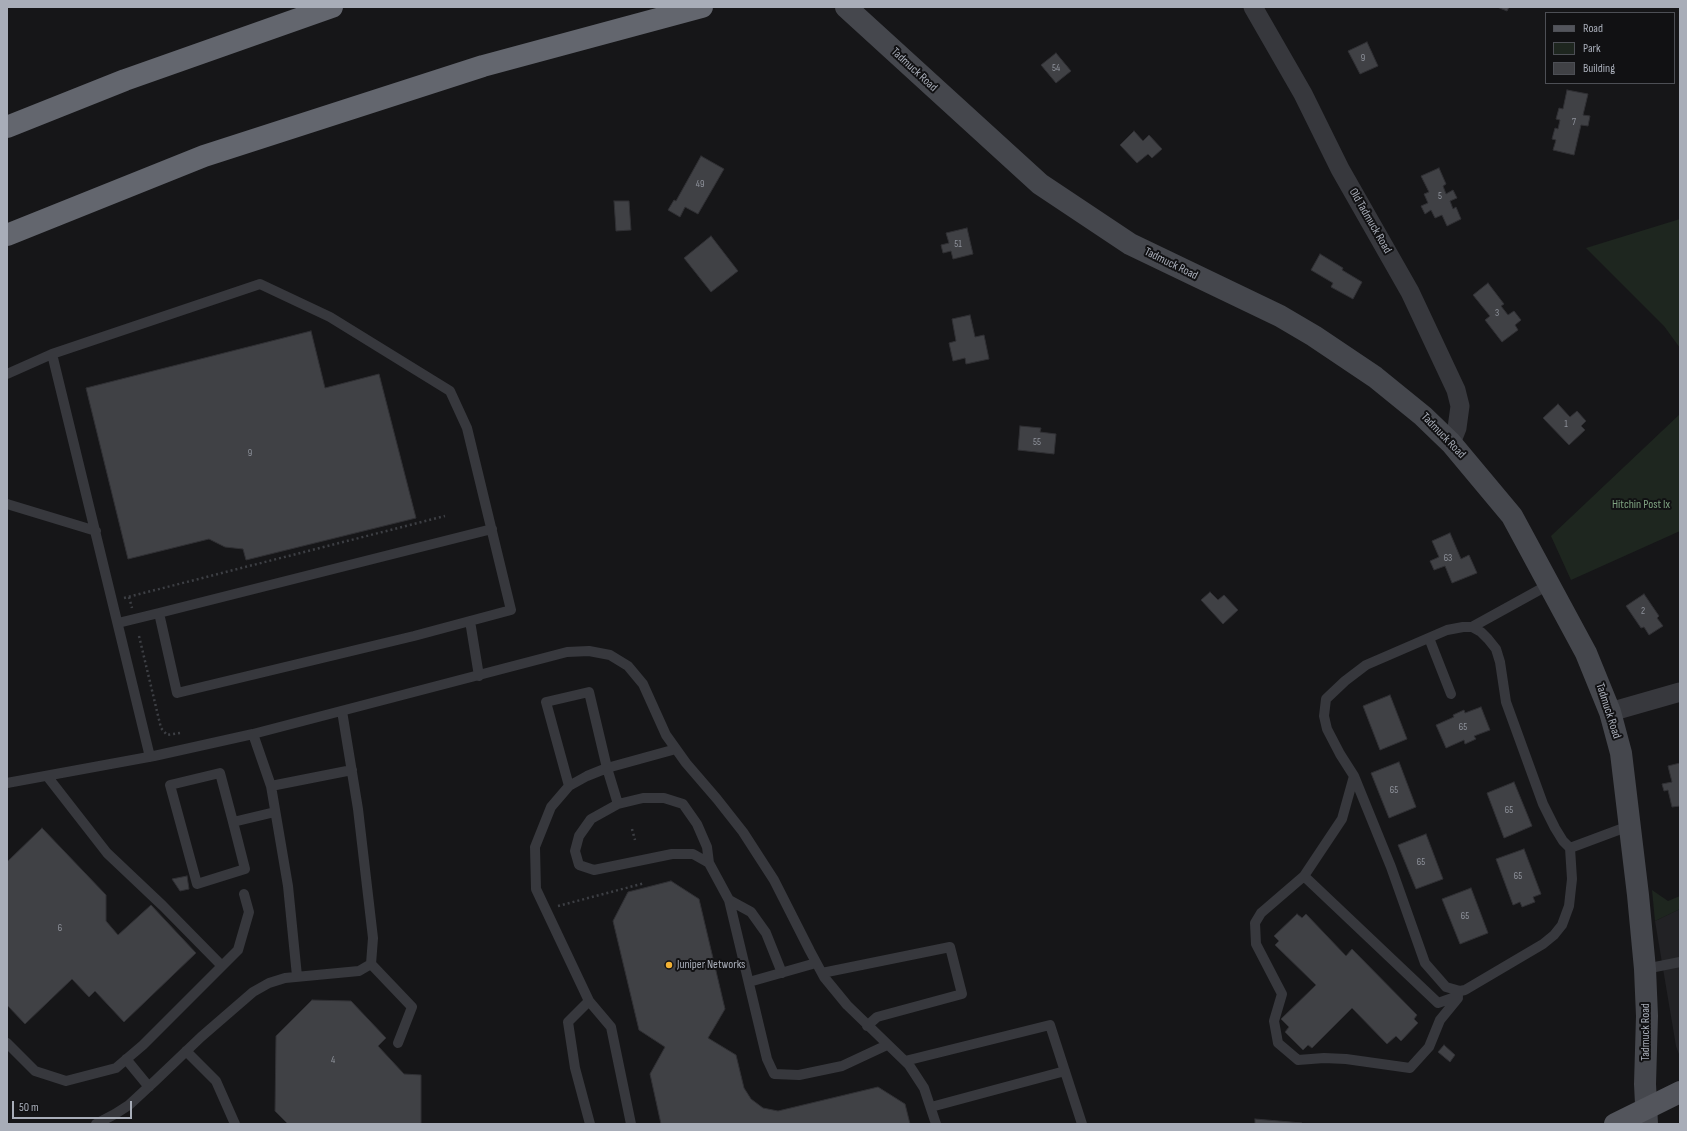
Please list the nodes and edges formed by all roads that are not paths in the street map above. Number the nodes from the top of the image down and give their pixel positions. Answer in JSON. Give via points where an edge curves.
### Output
{"nodes":[{"id":1,"x":332,"y":7,"type":"edge"},
{"id":2,"x":702,"y":7,"type":"edge"},
{"id":3,"x":846,"y":7,"type":"edge"},
{"id":4,"x":1252,"y":7,"type":"edge"},
{"id":5,"x":7,"y":127,"type":"edge"},
{"id":6,"x":7,"y":234,"type":"edge"},
{"id":7,"x":52,"y":354,"type":"junction"},
{"id":8,"x":7,"y":374,"type":"edge"},
{"id":9,"x":1451,"y":443,"type":"junction"},
{"id":10,"x":7,"y":504,"type":"edge"},
{"id":11,"x":492,"y":529,"type":"junction"},
{"id":12,"x":96,"y":530,"type":"junction"},
{"id":13,"x":1550,"y":584,"type":"junction"},
{"id":14,"x":159,"y":613,"type":"junction"},
{"id":15,"x":470,"y":621,"type":"junction"},
{"id":16,"x":118,"y":623,"type":"junction"},
{"id":17,"x":1472,"y":627,"type":"junction"},
{"id":18,"x":1429,"y":638,"type":"junction"},
{"id":19,"x":479,"y":676,"type":"junction"},
{"id":20,"x":1680,"y":692,"type":"edge"},
{"id":21,"x":1451,"y":694,"type":"dead end"},
{"id":22,"x":342,"y":711,"type":"junction"},
{"id":23,"x":1610,"y":712,"type":"junction"},
{"id":24,"x":253,"y":734,"type":"junction"},
{"id":25,"x":676,"y":749,"type":"junction"},
{"id":26,"x":150,"y":757,"type":"junction"},
{"id":27,"x":607,"y":768,"type":"junction"},
{"id":28,"x":352,"y":770,"type":"junction"},
{"id":29,"x":47,"y":776,"type":"junction"},
{"id":30,"x":1354,"y":776,"type":"junction"},
{"id":31,"x":7,"y":783,"type":"edge"},
{"id":32,"x":271,"y":786,"type":"junction"},
{"id":33,"x":569,"y":786,"type":"junction"},
{"id":34,"x":618,"y":804,"type":"junction"},
{"id":35,"x":275,"y":812,"type":"junction"},
{"id":36,"x":233,"y":822,"type":"junction"},
{"id":37,"x":1630,"y":826,"type":"junction"},
{"id":38,"x":1570,"y":848,"type":"junction"},
{"id":39,"x":709,"y":863,"type":"junction"},
{"id":40,"x":1304,"y":876,"type":"junction"},
{"id":41,"x":244,"y":894,"type":"dead end"},
{"id":42,"x":729,"y":900,"type":"junction"},
{"id":43,"x":1680,"y":962,"type":"edge"},
{"id":44,"x":816,"y":963,"type":"junction"},
{"id":45,"x":371,"y":964,"type":"junction"},
{"id":46,"x":222,"y":966,"type":"junction"},
{"id":47,"x":1645,"y":969,"type":"junction"},
{"id":48,"x":782,"y":972,"type":"junction"},
{"id":49,"x":822,"y":973,"type":"junction"},
{"id":50,"x":297,"y":976,"type":"junction"},
{"id":51,"x":749,"y":982,"type":"junction"},
{"id":52,"x":1459,"y":994,"type":"junction"},
{"id":53,"x":589,"y":1001,"type":"junction"},
{"id":54,"x":867,"y":1026,"type":"junction"},
{"id":55,"x":7,"y":1043,"type":"edge"},
{"id":56,"x":398,"y":1043,"type":"dead end"},
{"id":57,"x":887,"y":1045,"type":"junction"},
{"id":58,"x":186,"y":1051,"type":"junction"},
{"id":59,"x":126,"y":1059,"type":"junction"},
{"id":60,"x":905,"y":1061,"type":"junction"},
{"id":61,"x":1065,"y":1071,"type":"junction"},
{"id":62,"x":149,"y":1088,"type":"junction"},
{"id":63,"x":1680,"y":1092,"type":"edge"},
{"id":64,"x":931,"y":1107,"type":"junction"},
{"id":65,"x":1646,"y":1116,"type":"edge"},
{"id":66,"x":96,"y":1124,"type":"edge"},
{"id":67,"x":235,"y":1124,"type":"edge"},
{"id":68,"x":590,"y":1124,"type":"edge"},
{"id":69,"x":631,"y":1124,"type":"edge"},
{"id":70,"x":936,"y":1124,"type":"edge"},
{"id":71,"x":1082,"y":1124,"type":"edge"},
{"id":72,"x":1615,"y":1124,"type":"edge"}],
"edges":[{"from":1,"to":5,"type":"highway","via":[[126,80]]},
{"from":2,"to":6,"type":"highway","via":[[483,66],[204,156]]},
{"from":3,"to":9,"type":"street","name":"Tadmuck Road","via":[[1040,184],[1130,244],[1280,316],[1314,336],[1375,377],[1423,416]]},
{"from":4,"to":9,"type":"street","name":"Old Tadmuck Road","via":[[1303,94],[1340,169],[1410,292],[1456,390],[1460,406],[1457,428]]},
{"from":7,"to":8,"type":"lane"},
{"from":7,"to":11,"type":"lane","via":[[260,284],[330,317],[450,391],[467,428]]},
{"from":7,"to":12,"type":"lane"},
{"from":9,"to":13,"type":"street","name":"Tadmuck Road","via":[[1512,516]]},
{"from":10,"to":12,"type":"lane"},
{"from":11,"to":14,"type":"lane"},
{"from":11,"to":15,"type":"lane","via":[[511,610]]},
{"from":12,"to":16,"type":"lane"},
{"from":13,"to":17,"type":"lane"},
{"from":13,"to":23,"type":"street","name":"Tadmuck Road","via":[[1586,653]]},
{"from":14,"to":15,"type":"lane","via":[[177,693]]},
{"from":14,"to":16,"type":"lane"},
{"from":15,"to":19,"type":"lane"},
{"from":16,"to":26,"type":"lane"},
{"from":17,"to":18,"type":"lane","via":[[1463,626],[1447,630]]},
{"from":17,"to":38,"type":"lane","via":[[1481,632],[1496,649],[1506,702],[1542,804]]},
{"from":18,"to":21,"type":"lane"},
{"from":18,"to":30,"type":"lane","via":[[1366,665],[1326,699],[1324,716],[1327,729]]},
{"from":19,"to":22,"type":"lane"},
{"from":19,"to":25,"type":"lane","via":[[567,652],[589,651],[610,655],[628,666],[643,684],[666,735]]},
{"from":20,"to":23,"type":"street"},
{"from":22,"to":24,"type":"lane"},
{"from":22,"to":28,"type":"lane"},
{"from":23,"to":37,"type":"street","name":"Tadmuck Road","via":[[1621,753]]},
{"from":24,"to":26,"type":"lane"},
{"from":24,"to":32,"type":"lane"},
{"from":25,"to":27,"type":"lane"},
{"from":25,"to":44,"type":"lane","via":[[743,832],[774,880]]},
{"from":26,"to":29,"type":"lane"},
{"from":27,"to":33,"type":"lane"},
{"from":27,"to":33,"type":"lane","via":[[589,692],[546,702]]},
{"from":27,"to":34,"type":"lane"},
{"from":28,"to":32,"type":"lane"},
{"from":28,"to":45,"type":"lane","via":[[373,938]]},
{"from":29,"to":31,"type":"lane"},
{"from":29,"to":46,"type":"lane","via":[[107,853]]},
{"from":30,"to":40,"type":"lane","via":[[1342,819]]},
{"from":30,"to":52,"type":"lane","via":[[1391,867],[1425,963],[1446,987]]},
{"from":32,"to":35,"type":"lane"},
{"from":33,"to":53,"type":"lane","via":[[551,807],[534,847],[536,889]]},
{"from":34,"to":39,"type":"lane","via":[[642,798],[664,798],[683,804],[697,824],[707,848]]},
{"from":34,"to":39,"type":"lane","via":[[591,819],[579,836],[575,850],[578,865],[594,870],[672,854],[693,854]]},
{"from":35,"to":36,"type":"lane"},
{"from":35,"to":50,"type":"lane","via":[[288,886]]},
{"from":36,"to":36,"type":"lane","via":[[245,870],[197,884],[170,785],[220,772]]},
{"from":37,"to":38,"type":"lane"},
{"from":37,"to":47,"type":"street","name":"Tadmuck Road"},
{"from":38,"to":52,"type":"lane","via":[[1572,892],[1562,925],[1543,944]]},
{"from":39,"to":42,"type":"lane"},
{"from":40,"to":52,"type":"lane","via":[[1438,1003]]},
{"from":40,"to":52,"type":"lane","via":[[1261,913],[1255,923],[1256,944],[1282,994],[1274,1021],[1278,1043],[1298,1060],[1346,1058],[1410,1068],[1429,1047],[1440,1020]]},
{"from":41,"to":46,"type":"lane","via":[[248,912],[238,950]]},
{"from":42,"to":48,"type":"lane","via":[[751,912],[766,933]]},
{"from":42,"to":51,"type":"lane"},
{"from":43,"to":47,"type":"lane"},
{"from":44,"to":48,"type":"lane"},
{"from":44,"to":49,"type":"lane"},
{"from":45,"to":50,"type":"lane","via":[[359,971]]},
{"from":45,"to":56,"type":"lane","via":[[412,1007]]},
{"from":46,"to":59,"type":"lane"},
{"from":47,"to":65,"type":"street","name":"Tadmuck Road"},
{"from":48,"to":51,"type":"lane"},
{"from":49,"to":54,"type":"lane"},
{"from":49,"to":54,"type":"lane","via":[[950,947],[962,994],[877,1017]]},
{"from":50,"to":58,"type":"lane","via":[[269,983],[253,992]]},
{"from":51,"to":57,"type":"lane","via":[[767,1059],[774,1074],[799,1075],[842,1066]]},
{"from":53,"to":68,"type":"lane","via":[[568,1022],[575,1068]]},
{"from":53,"to":69,"type":"lane","via":[[611,1027]]},
{"from":54,"to":57,"type":"lane"},
{"from":55,"to":59,"type":"lane","via":[[35,1071],[66,1080],[116,1068]]},
{"from":57,"to":60,"type":"lane"},
{"from":58,"to":62,"type":"lane"},
{"from":58,"to":67,"type":"lane","via":[[216,1081]]},
{"from":59,"to":62,"type":"lane"},
{"from":60,"to":61,"type":"lane","via":[[1050,1025]]},
{"from":60,"to":64,"type":"lane","via":[[924,1088]]},
{"from":61,"to":64,"type":"lane"},
{"from":61,"to":71,"type":"lane"},
{"from":62,"to":66,"type":"lane","via":[[115,1114]]},
{"from":63,"to":65,"type":"main road"},
{"from":64,"to":70,"type":"lane"},
{"from":65,"to":72,"type":"main road"}]}
